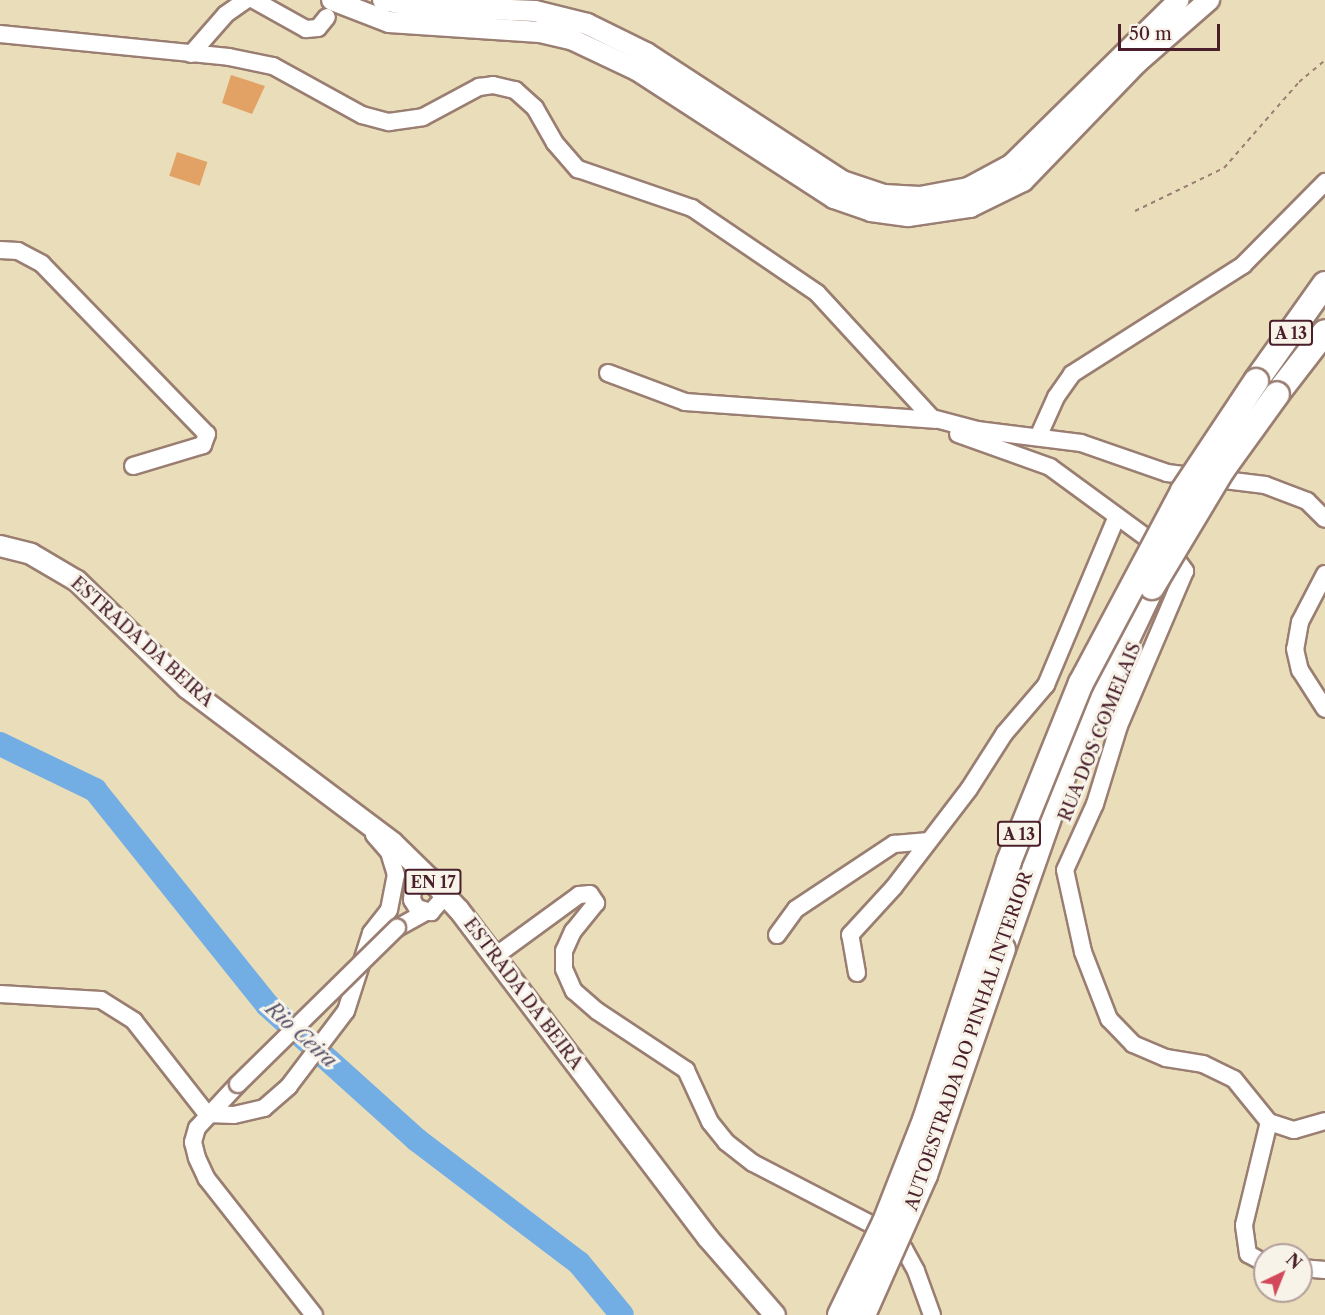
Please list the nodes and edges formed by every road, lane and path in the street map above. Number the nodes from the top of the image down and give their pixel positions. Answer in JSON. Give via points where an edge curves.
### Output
{"nodes":[{"id":1,"x":246,"y":0,"type":"edge"},
{"id":2,"x":254,"y":0,"type":"edge"},
{"id":3,"x":383,"y":0,"type":"edge"},
{"id":4,"x":1179,"y":0,"type":"edge"},
{"id":5,"x":1209,"y":0,"type":"edge"},
{"id":6,"x":329,"y":9,"type":"edge"},
{"id":7,"x":0,"y":34,"type":"edge"},
{"id":8,"x":191,"y":54,"type":"junction"},
{"id":9,"x":1325,"y":60,"type":"edge"},
{"id":10,"x":1325,"y":182,"type":"edge"},
{"id":11,"x":1135,"y":211,"type":"dead end"},
{"id":12,"x":0,"y":250,"type":"edge"},
{"id":13,"x":1325,"y":284,"type":"edge"},
{"id":14,"x":1325,"y":332,"type":"edge"},
{"id":15,"x":608,"y":373,"type":"dead end"},
{"id":16,"x":932,"y":418,"type":"junction"},
{"id":17,"x":1039,"y":435,"type":"junction"},
{"id":18,"x":133,"y":466,"type":"dead end"},
{"id":19,"x":1117,"y":516,"type":"junction"},
{"id":20,"x":1325,"y":519,"type":"edge"},
{"id":21,"x":0,"y":546,"type":"edge"},
{"id":22,"x":1325,"y":574,"type":"edge"},
{"id":23,"x":1325,"y":709,"type":"edge"},
{"id":24,"x":360,"y":818,"type":"junction"},
{"id":25,"x":926,"y":841,"type":"junction"},
{"id":26,"x":401,"y":850,"type":"junction"},
{"id":27,"x":428,"y":877,"type":"junction"},
{"id":28,"x":412,"y":895,"type":"junction"},
{"id":29,"x":453,"y":902,"type":"junction"},
{"id":30,"x":428,"y":912,"type":"junction"},
{"id":31,"x":398,"y":928,"type":"junction"},
{"id":32,"x":777,"y":935,"type":"dead end"},
{"id":33,"x":495,"y":957,"type":"junction"},
{"id":34,"x":857,"y":973,"type":"dead end"},
{"id":35,"x":0,"y":994,"type":"edge"},
{"id":36,"x":207,"y":1114,"type":"junction"},
{"id":37,"x":1325,"y":1121,"type":"edge"},
{"id":38,"x":1269,"y":1122,"type":"junction"},
{"id":39,"x":1253,"y":1257,"type":"edge"},
{"id":40,"x":314,"y":1315,"type":"edge"},
{"id":41,"x":775,"y":1315,"type":"edge"},
{"id":42,"x":840,"y":1315,"type":"edge"},
{"id":43,"x":863,"y":1315,"type":"edge"},
{"id":44,"x":932,"y":1315,"type":"edge"}],
"edges":[{"from":1,"to":8,"type":"street","via":[[226,14]]},
{"from":2,"to":6,"type":"street","via":[[306,29],[318,28]]},
{"from":3,"to":4,"type":"main road","via":[[415,6],[535,11],[587,24],[646,53],[842,181],[884,195],[920,197],[968,188],[1011,165]]},
{"from":5,"to":6,"type":"main road","via":[[1137,63],[1023,181],[970,207],[908,216],[871,211],[834,198],[637,70],[571,39],[540,32],[389,22]]},
{"from":7,"to":8,"type":"street","name":"RUA DOS COMELAIS"},
{"from":8,"to":16,"type":"street","name":"RUA DOS COMELAIS","via":[[273,66],[362,115],[389,122],[423,117],[479,87],[504,86],[526,97],[555,143],[589,175],[692,208],[811,288]]},
{"from":9,"to":11,"type":"path","via":[[1299,82],[1224,168]]},
{"from":10,"to":17,"type":"street","via":[[1243,265],[1072,374],[1056,397]]},
{"from":12,"to":18,"type":"street","via":[[18,252],[42,264],[207,434],[203,445]]},
{"from":13,"to":42,"type":"highway","name":"AUTOESTRADA DO PINHAL INTERIOR","number":"A 13","bridge":true,"via":[[1183,491],[1080,683],[1021,828],[925,1120],[885,1222]]},
{"from":14,"to":43,"type":"highway","name":"AUTOESTRADA DO PINHAL INTERIOR","number":"A 13","bridge":true,"via":[[1277,394],[1182,535],[1098,694],[1030,864],[925,1175]]},
{"from":15,"to":16,"type":"street","via":[[685,402]]},
{"from":16,"to":17,"type":"street","via":[[977,430]]},
{"from":16,"to":19,"type":"street","name":"RUA DOS COMELAIS","via":[[958,435],[1050,467]]},
{"from":17,"to":20,"type":"street","via":[[1081,443],[1167,473],[1265,485],[1307,501]]},
{"from":19,"to":25,"type":"street","via":[[1046,685],[1004,734],[969,789]]},
{"from":19,"to":38,"type":"street","name":"RUA DOS COMELAIS","via":[[1177,560],[1185,577],[1119,726],[1090,816],[1069,857],[1065,870],[1072,912],[1095,990],[1109,1019],[1133,1044],[1166,1058],[1203,1064],[1234,1079]]},
{"from":21,"to":24,"type":"main road","name":"ESTRADA DA BEIRA","number":"EN 17","via":[[31,554],[77,581],[187,688]]},
{"from":22,"to":23,"type":"street","via":[[1300,622],[1295,649],[1300,670]]},
{"from":24,"to":26,"type":"main road","name":"ESTRADA DA BEIRA","number":"EN 17"},
{"from":24,"to":36,"type":"street","via":[[388,852],[396,889],[389,910],[371,933],[349,1005],[289,1086],[270,1104],[252,1113]]},
{"from":25,"to":32,"type":"street","via":[[894,844],[796,909]]},
{"from":25,"to":34,"type":"street","via":[[894,887],[850,935]]},
{"from":26,"to":27,"type":"main road","name":"ESTRADA DA BEIRA","number":"EN 17"},
{"from":26,"to":28,"type":"street","via":[[411,872]]},
{"from":27,"to":28,"type":"street"},
{"from":27,"to":29,"type":"main road","name":"ESTRADA DA BEIRA","number":"EN 17"},
{"from":28,"to":30,"type":"street"},
{"from":28,"to":31,"type":"street"},
{"from":29,"to":30,"type":"street"},
{"from":29,"to":33,"type":"main road","name":"ESTRADA DA BEIRA","number":"EN 17"},
{"from":30,"to":31,"type":"street"},
{"from":31,"to":36,"type":"street","bridge":true},
{"from":33,"to":41,"type":"main road","name":"ESTRADA DA BEIRA","number":"EN 17","via":[[708,1238]]},
{"from":33,"to":44,"type":"street","via":[[579,895],[591,894],[596,903],[573,931],[564,951],[564,969],[574,991],[597,1011],[686,1070],[710,1122],[726,1142],[753,1163],[890,1234],[916,1271]]},
{"from":35,"to":36,"type":"street","via":[[101,1000],[134,1021]]},
{"from":36,"to":40,"type":"street","via":[[193,1142],[207,1179]]},
{"from":37,"to":38,"type":"street","via":[[1294,1130]]},
{"from":38,"to":39,"type":"street","via":[[1244,1225],[1248,1254]]}]}
